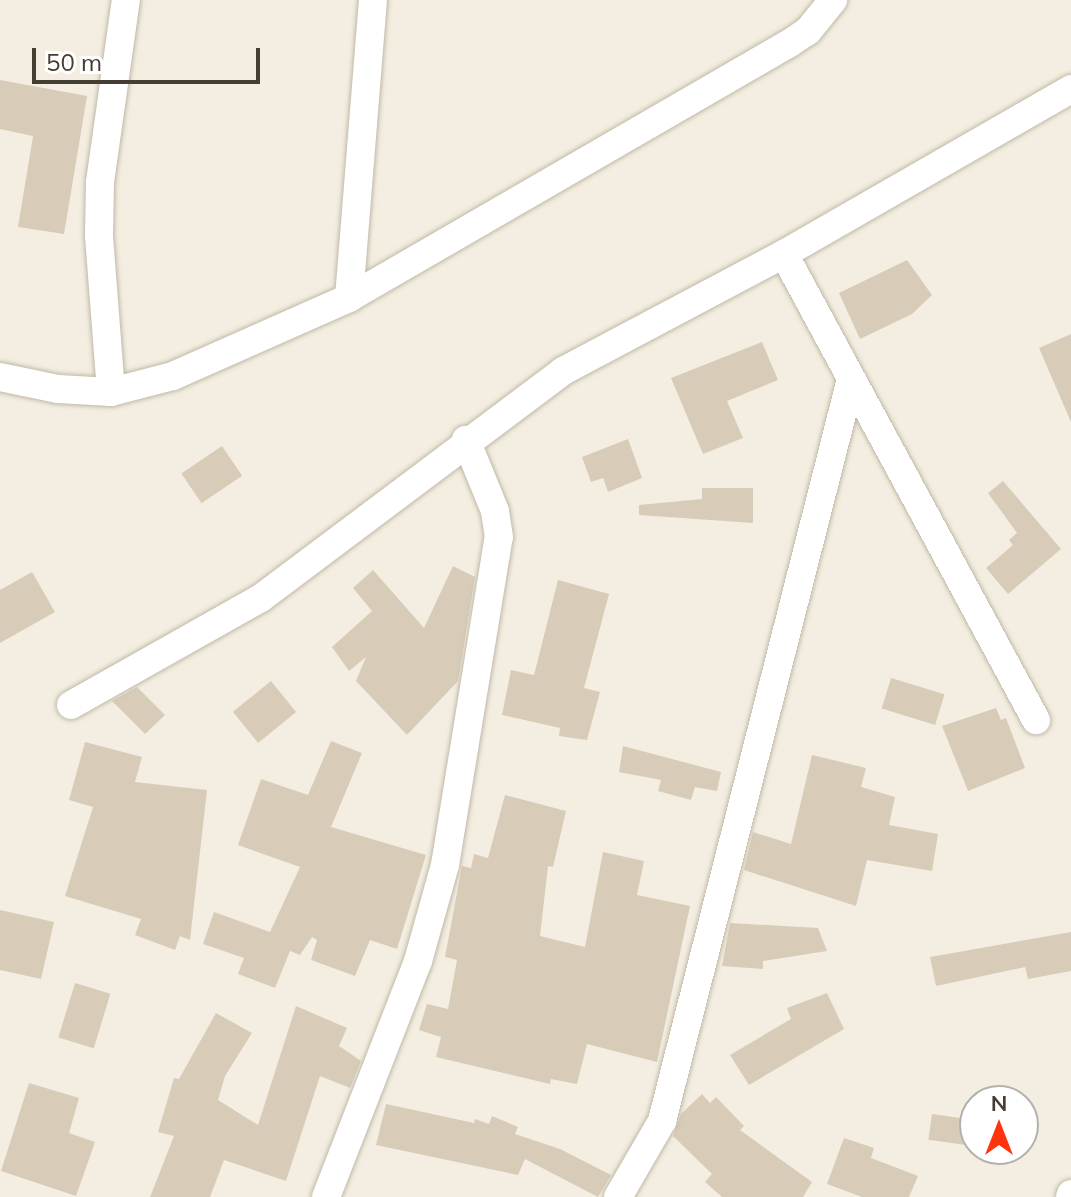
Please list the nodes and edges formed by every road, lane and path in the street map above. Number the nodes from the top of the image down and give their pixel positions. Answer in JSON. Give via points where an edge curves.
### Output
{"nodes":[{"id":1,"x":126,"y":0,"type":"edge"},
{"id":2,"x":373,"y":0,"type":"edge"},
{"id":3,"x":833,"y":0,"type":"edge"},
{"id":4,"x":1071,"y":89,"type":"edge"},
{"id":5,"x":784,"y":254,"type":"junction"},
{"id":6,"x":349,"y":298,"type":"junction"},
{"id":7,"x":0,"y":377,"type":"edge"},
{"id":8,"x":850,"y":383,"type":"junction"},
{"id":9,"x":111,"y":392,"type":"junction"},
{"id":10,"x":466,"y":440,"type":"junction"},
{"id":11,"x":71,"y":705,"type":"dead end"},
{"id":12,"x":1036,"y":720,"type":"dead end"},
{"id":13,"x":326,"y":1197,"type":"edge"},
{"id":14,"x":618,"y":1197,"type":"edge"}],
"edges":[{"from":1,"to":9,"type":"street","via":[[100,182]]},
{"from":2,"to":6,"type":"street"},
{"from":3,"to":6,"type":"street","via":[[808,31],[790,43]]},
{"from":4,"to":5,"type":"street"},
{"from":5,"to":8,"type":"street"},
{"from":5,"to":10,"type":"street","via":[[563,371]]},
{"from":6,"to":9,"type":"street","via":[[173,376]]},
{"from":7,"to":9,"type":"street","via":[[58,389]]},
{"from":8,"to":12,"type":"street"},
{"from":8,"to":14,"type":"street","via":[[662,1121]]},
{"from":10,"to":11,"type":"street","via":[[322,557],[261,598]]},
{"from":10,"to":13,"type":"street","via":[[495,511],[499,537],[445,865],[418,961]]}]}
